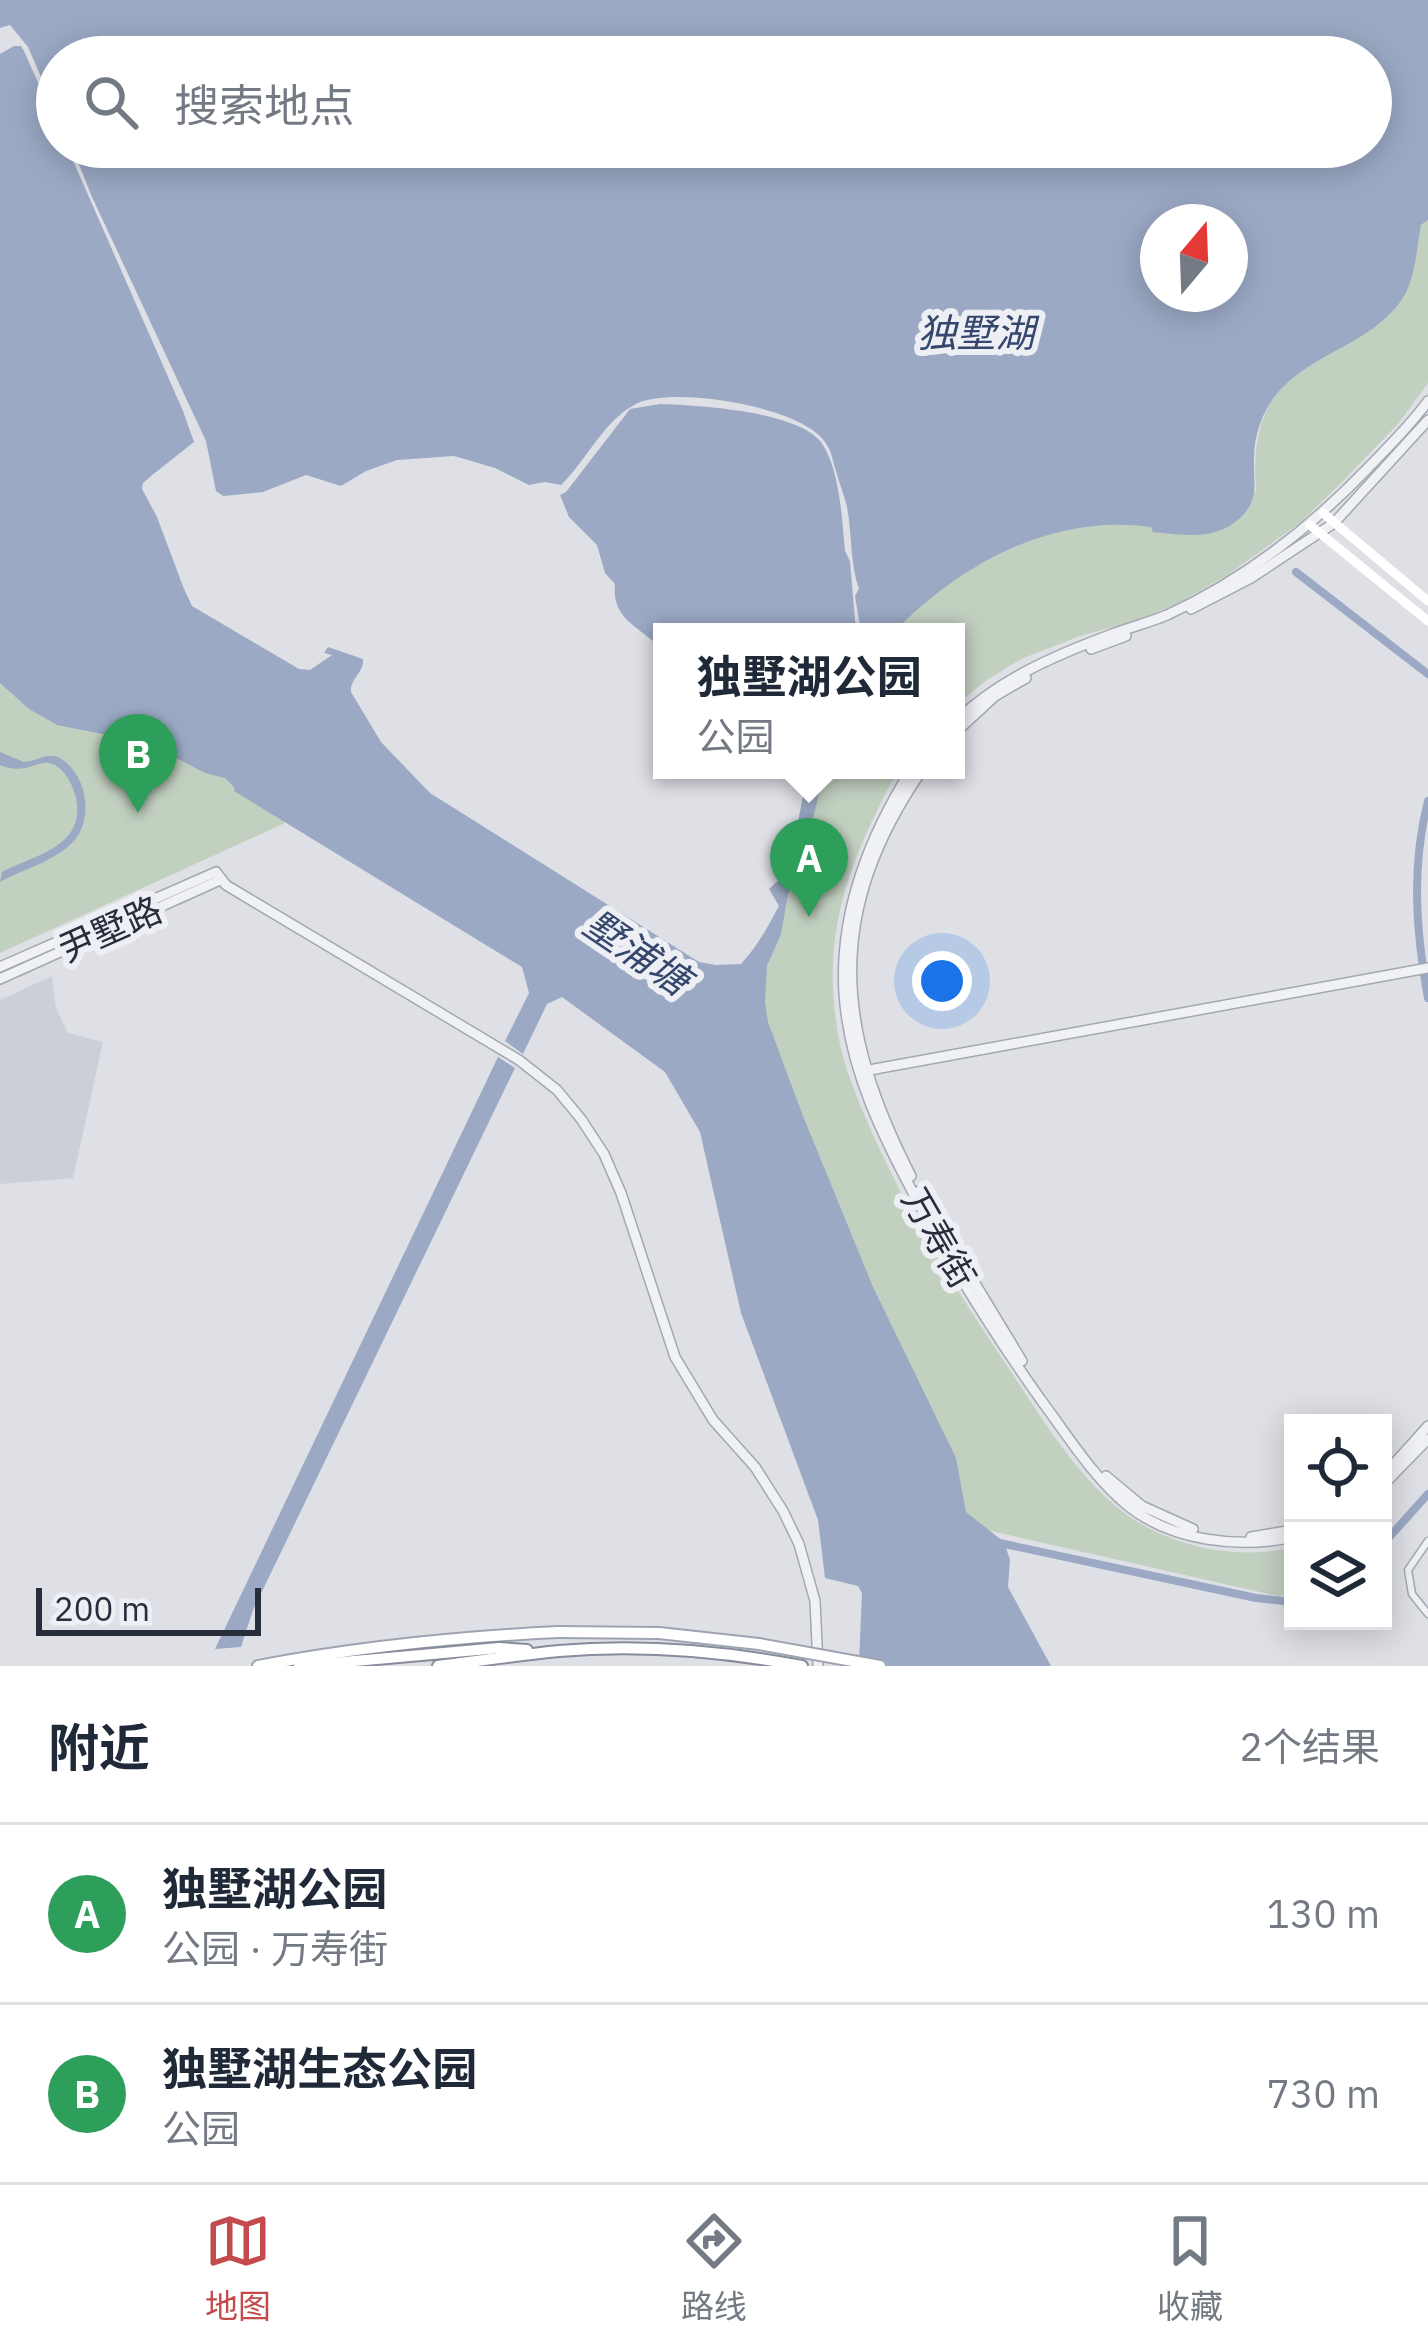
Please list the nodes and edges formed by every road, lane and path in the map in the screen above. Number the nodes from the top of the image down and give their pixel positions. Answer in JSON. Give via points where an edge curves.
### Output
{"nodes":[{"id":1,"x":1428,"y":401,"type":"edge"},
{"id":2,"x":1428,"y":420,"type":"edge"},
{"id":3,"x":1323,"y":514,"type":"junction"},
{"id":4,"x":1334,"y":523,"type":"junction"},
{"id":5,"x":1310,"y":525,"type":"junction"},
{"id":6,"x":1320,"y":533,"type":"junction"},
{"id":7,"x":1292,"y":546,"type":"junction"},
{"id":8,"x":1264,"y":563,"type":"junction"},
{"id":9,"x":1428,"y":601,"type":"edge"},
{"id":10,"x":1428,"y":621,"type":"edge"},
{"id":11,"x":965,"y":713,"type":"edge"},
{"id":12,"x":965,"y":723,"type":"edge"},
{"id":13,"x":905,"y":779,"type":"edge"},
{"id":14,"x":916,"y":779,"type":"edge"},
{"id":15,"x":218,"y":876,"type":"junction"},
{"id":16,"x":0,"y":968,"type":"edge"},
{"id":17,"x":1428,"y":968,"type":"edge"},
{"id":18,"x":0,"y":979,"type":"edge"},
{"id":19,"x":862,"y":1071,"type":"junction"},
{"id":20,"x":1428,"y":1426,"type":"edge"},
{"id":21,"x":1428,"y":1439,"type":"edge"},
{"id":22,"x":1392,"y":1469,"type":"edge"},
{"id":23,"x":1392,"y":1472,"type":"edge"},
{"id":24,"x":1284,"y":1535,"type":"edge"},
{"id":25,"x":1428,"y":1541,"type":"edge"},
{"id":26,"x":1428,"y":1614,"type":"edge"},
{"id":27,"x":558,"y":1651,"type":"junction"},
{"id":28,"x":257,"y":1666,"type":"edge"},
{"id":29,"x":299,"y":1666,"type":"edge"},
{"id":30,"x":438,"y":1666,"type":"edge"},
{"id":31,"x":802,"y":1666,"type":"edge"},
{"id":32,"x":818,"y":1666,"type":"edge"},
{"id":33,"x":880,"y":1666,"type":"edge"}],
"edges":[{"from":1,"to":3,"type":"street"},
{"from":2,"to":4,"type":"street"},
{"from":3,"to":4,"type":"main road"},
{"from":3,"to":5,"type":"street"},
{"from":4,"to":6,"type":"street"},
{"from":4,"to":9,"type":"main road"},
{"from":5,"to":6,"type":"main road"},
{"from":5,"to":7,"type":"street"},
{"from":6,"to":7,"type":"street"},
{"from":6,"to":10,"type":"main road"},
{"from":7,"to":8,"type":"street"},
{"from":8,"to":11,"type":"street","via":[[1165,616],[1015,676]]},
{"from":8,"to":12,"type":"street","via":[[1211,600],[1019,681]]},
{"from":13,"to":19,"type":"street","name":"万寿街","via":[[857,880],[844,949],[848,1030]]},
{"from":14,"to":19,"type":"street","name":"万寿街","via":[[874,852],[861,896],[851,986]]},
{"from":15,"to":16,"type":"street","name":"尹墅路"},
{"from":15,"to":18,"type":"street","name":"尹墅路"},
{"from":15,"to":32,"type":"street","via":[[519,1060],[581,1119],[621,1193],[675,1357],[799,1544],[815,1601]]},
{"from":17,"to":19,"type":"street"},
{"from":19,"to":24,"type":"street","name":"万寿街","via":[[958,1257],[1086,1453],[1155,1514],[1231,1538]]},
{"from":20,"to":22,"type":"street"},
{"from":21,"to":23,"type":"street"},
{"from":25,"to":26,"type":"street","via":[[1408,1570],[1412,1594]]},
{"from":27,"to":29,"type":"main road","via":[[499,1648]]},
{"from":27,"to":30,"type":"main road"},
{"from":27,"to":31,"type":"main road","via":[[656,1648]]},
{"from":28,"to":33,"type":"main road","bridge":true,"via":[[458,1637],[558,1632],[759,1644]]}]}
